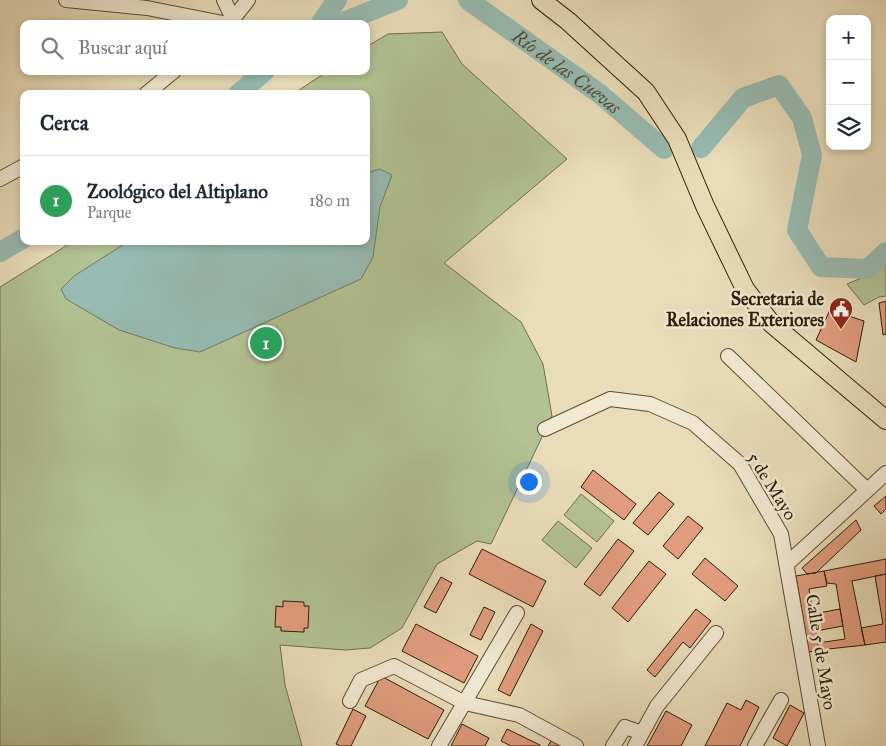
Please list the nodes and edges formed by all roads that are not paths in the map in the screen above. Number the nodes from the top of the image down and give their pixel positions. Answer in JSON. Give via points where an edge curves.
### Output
{"nodes":[{"id":1,"x":66,"y":0,"type":"edge"},
{"id":2,"x":224,"y":0,"type":"edge"},
{"id":3,"x":248,"y":0,"type":"edge"},
{"id":4,"x":541,"y":0,"type":"edge"},
{"id":5,"x":146,"y":4,"type":"edge"},
{"id":6,"x":221,"y":20,"type":"edge"},
{"id":7,"x":229,"y":20,"type":"edge"},
{"id":8,"x":232,"y":20,"type":"edge"},
{"id":9,"x":169,"y":75,"type":"edge"},
{"id":10,"x":151,"y":90,"type":"edge"},
{"id":11,"x":20,"y":168,"type":"edge"},
{"id":12,"x":0,"y":179,"type":"edge"},
{"id":13,"x":728,"y":356,"type":"dead end"},
{"id":14,"x":886,"y":420,"type":"edge"},
{"id":15,"x":546,"y":430,"type":"dead end"},
{"id":16,"x":886,"y":473,"type":"edge"},
{"id":17,"x":867,"y":490,"type":"junction"},
{"id":18,"x":788,"y":563,"type":"junction"},
{"id":19,"x":517,"y":614,"type":"dead end"},
{"id":20,"x":716,"y":633,"type":"dead end"},
{"id":21,"x":781,"y":700,"type":"dead end"},
{"id":22,"x":350,"y":701,"type":"dead end"},
{"id":23,"x":465,"y":703,"type":"junction"},
{"id":24,"x":642,"y":733,"type":"junction"},
{"id":25,"x":439,"y":746,"type":"edge"},
{"id":26,"x":576,"y":746,"type":"edge"},
{"id":27,"x":613,"y":746,"type":"edge"},
{"id":28,"x":636,"y":746,"type":"edge"},
{"id":29,"x":755,"y":746,"type":"edge"},
{"id":30,"x":818,"y":746,"type":"edge"}],
"edges":[{"from":1,"to":5,"type":"street"},
{"from":2,"to":7,"type":"street"},
{"from":3,"to":8,"type":"street"},
{"from":4,"to":14,"type":"main road","via":[[646,92],[676,139],[745,289],[771,323]]},
{"from":5,"to":6,"type":"street"},
{"from":9,"to":10,"type":"street"},
{"from":11,"to":12,"type":"street"},
{"from":13,"to":17,"type":"street"},
{"from":15,"to":18,"type":"street","name":"5 de Mayo","via":[[610,399],[650,404],[693,423],[740,464],[775,521]]},
{"from":16,"to":17,"type":"street"},
{"from":17,"to":18,"type":"street"},
{"from":18,"to":30,"type":"street","name":"Calle 5 de Mayo"},
{"from":19,"to":23,"type":"street"},
{"from":20,"to":24,"type":"street"},
{"from":21,"to":29,"type":"street"},
{"from":22,"to":23,"type":"street","via":[[362,680],[394,666]]},
{"from":23,"to":25,"type":"street"},
{"from":23,"to":26,"type":"street","via":[[519,715]]},
{"from":24,"to":27,"type":"street","via":[[625,727]]},
{"from":24,"to":28,"type":"street"}]}
